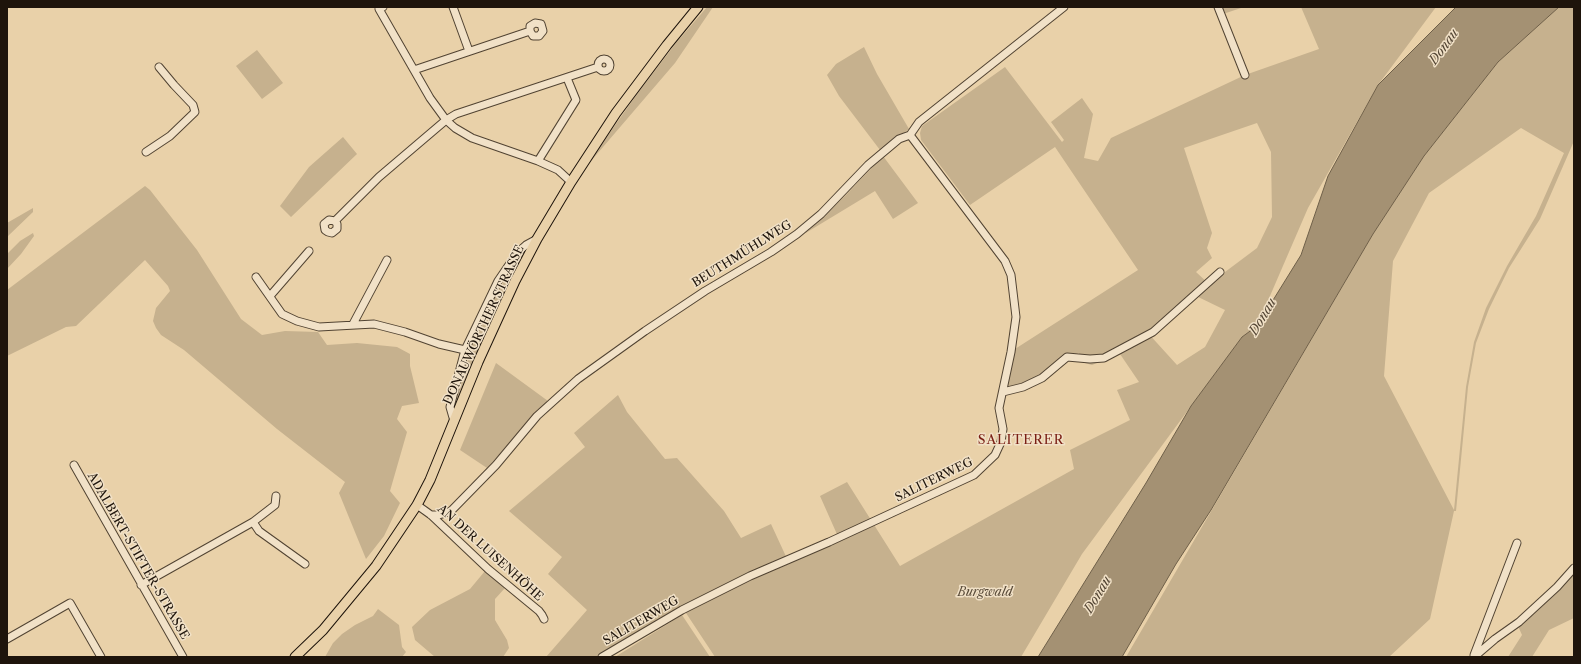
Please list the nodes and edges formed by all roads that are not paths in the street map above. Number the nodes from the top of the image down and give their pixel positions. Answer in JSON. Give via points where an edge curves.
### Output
{"nodes":[{"id":1,"x":453,"y":7,"type":"edge"},
{"id":2,"x":698,"y":7,"type":"edge"},
{"id":3,"x":1064,"y":7,"type":"edge"},
{"id":4,"x":1218,"y":7,"type":"edge"},
{"id":5,"x":381,"y":8,"type":"edge"},
{"id":6,"x":530,"y":32,"type":"dead end"},
{"id":7,"x":469,"y":51,"type":"junction"},
{"id":8,"x":159,"y":67,"type":"dead end"},
{"id":9,"x":598,"y":67,"type":"dead end"},
{"id":10,"x":414,"y":70,"type":"junction"},
{"id":11,"x":1245,"y":75,"type":"dead end"},
{"id":12,"x":567,"y":78,"type":"junction"},
{"id":13,"x":446,"y":120,"type":"junction"},
{"id":14,"x":910,"y":135,"type":"junction"},
{"id":15,"x":146,"y":152,"type":"dead end"},
{"id":16,"x":538,"y":161,"type":"junction"},
{"id":17,"x":571,"y":182,"type":"junction"},
{"id":18,"x":335,"y":221,"type":"dead end"},
{"id":19,"x":537,"y":239,"type":"junction"},
{"id":20,"x":309,"y":251,"type":"dead end"},
{"id":21,"x":387,"y":260,"type":"dead end"},
{"id":22,"x":1220,"y":272,"type":"dead end"},
{"id":23,"x":256,"y":277,"type":"dead end"},
{"id":24,"x":270,"y":296,"type":"junction"},
{"id":25,"x":353,"y":324,"type":"junction"},
{"id":26,"x":465,"y":350,"type":"junction"},
{"id":27,"x":1003,"y":392,"type":"junction"},
{"id":28,"x":454,"y":421,"type":"junction"},
{"id":29,"x":74,"y":465,"type":"dead end"},
{"id":30,"x":276,"y":496,"type":"dead end"},
{"id":31,"x":418,"y":505,"type":"junction"},
{"id":32,"x":431,"y":515,"type":"junction"},
{"id":33,"x":253,"y":522,"type":"junction"},
{"id":34,"x":1517,"y":543,"type":"dead end"},
{"id":35,"x":305,"y":564,"type":"dead end"},
{"id":36,"x":1574,"y":568,"type":"edge"},
{"id":37,"x":141,"y":585,"type":"junction"},
{"id":38,"x":544,"y":619,"type":"dead end"},
{"id":39,"x":7,"y":639,"type":"edge"},
{"id":40,"x":101,"y":657,"type":"edge"},
{"id":41,"x":183,"y":657,"type":"edge"},
{"id":42,"x":295,"y":657,"type":"edge"},
{"id":43,"x":602,"y":657,"type":"edge"},
{"id":44,"x":1473,"y":657,"type":"edge"}],
"edges":[{"from":1,"to":7,"type":"street"},
{"from":2,"to":17,"type":"main road","name":"DONAUWÖRTHER STRASSE","via":[[616,113]]},
{"from":3,"to":14,"type":"street","name":"BEUTHMÜHLWEG","via":[[919,122]]},
{"from":4,"to":11,"type":"street"},
{"from":5,"to":10,"type":"street"},
{"from":6,"to":7,"type":"street"},
{"from":7,"to":10,"type":"street"},
{"from":8,"to":15,"type":"street","via":[[193,105],[195,112],[170,136]]},
{"from":9,"to":12,"type":"street"},
{"from":10,"to":13,"type":"street"},
{"from":12,"to":13,"type":"street","via":[[456,114]]},
{"from":12,"to":16,"type":"street","via":[[576,100]]},
{"from":13,"to":16,"type":"street","via":[[472,138]]},
{"from":13,"to":18,"type":"street","via":[[379,177]]},
{"from":14,"to":27,"type":"street","name":"SALITERWEG","via":[[1005,261],[1012,275],[1016,317]]},
{"from":14,"to":32,"type":"street","name":"BEUTHMÜHLWEG","via":[[899,139],[868,165],[821,214],[797,234],[705,291],[578,379],[537,416],[496,465],[450,510],[439,515]]},
{"from":16,"to":17,"type":"street","via":[[558,170]]},
{"from":17,"to":19,"type":"main road","name":"DONAUWÖRTHER STRASSE"},
{"from":19,"to":26,"type":"street","name":"DONAUWÖRTHER STRASSE","via":[[517,253],[498,281]]},
{"from":19,"to":28,"type":"main road","name":"DONAUWÖRTHER STRASSE","via":[[478,362]]},
{"from":20,"to":24,"type":"street"},
{"from":21,"to":25,"type":"street"},
{"from":22,"to":27,"type":"street","via":[[1153,332],[1104,358],[1067,357],[1042,378],[1024,387]]},
{"from":23,"to":24,"type":"street"},
{"from":24,"to":25,"type":"street","via":[[282,314],[297,321],[319,327]]},
{"from":25,"to":26,"type":"street","via":[[374,324]]},
{"from":26,"to":28,"type":"street","name":"DONAUWÖRTHER STRASSE","via":[[450,407]]},
{"from":27,"to":43,"type":"street","name":"SALITERWEG","via":[[999,408],[1003,429],[1001,442],[992,459],[974,475],[750,576],[682,610]]},
{"from":28,"to":31,"type":"main road","name":"DONAUWÖRTHER STRASSE"},
{"from":29,"to":37,"type":"street","name":"ADALBERT-STIFTER-STRASSE"},
{"from":30,"to":33,"type":"street","via":[[275,505]]},
{"from":31,"to":32,"type":"street","name":"AN DER LUISENHÖHE"},
{"from":31,"to":42,"type":"main road","name":"DONAUWÖRTHER STRASSE","via":[[376,566],[323,630]]},
{"from":32,"to":38,"type":"street","name":"AN DER LUISENHÖHE","via":[[488,569],[539,611]]},
{"from":33,"to":35,"type":"street","via":[[259,531]]},
{"from":33,"to":37,"type":"street"},
{"from":34,"to":44,"type":"street"},
{"from":36,"to":44,"type":"street","via":[[1519,622]]},
{"from":37,"to":41,"type":"street","name":"ADALBERT-STIFTER-STRASSE"},
{"from":39,"to":40,"type":"street","via":[[70,603]]}]}
